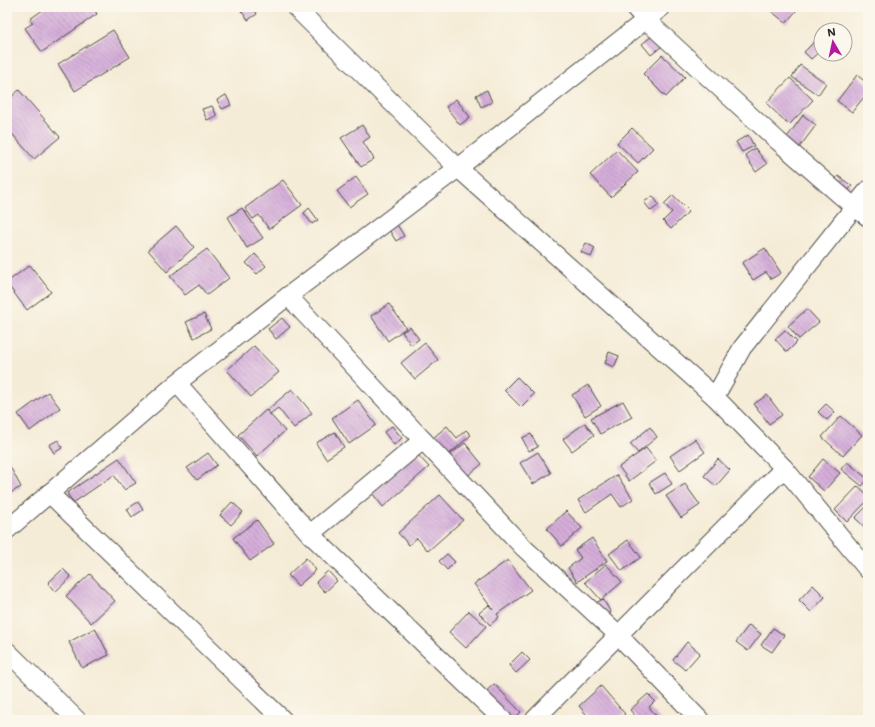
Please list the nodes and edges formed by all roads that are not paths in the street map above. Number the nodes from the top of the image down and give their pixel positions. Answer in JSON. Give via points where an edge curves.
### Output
{"nodes":[{"id":1,"x":295,"y":7,"type":"edge"},
{"id":2,"x":662,"y":7,"type":"edge"},
{"id":3,"x":640,"y":14,"type":"edge"},
{"id":4,"x":458,"y":168,"type":"junction"},
{"id":5,"x":868,"y":190,"type":"edge"},
{"id":6,"x":861,"y":212,"type":"edge"},
{"id":7,"x":288,"y":296,"type":"junction"},
{"id":8,"x":177,"y":383,"type":"junction"},
{"id":9,"x":715,"y":397,"type":"junction"},
{"id":10,"x":423,"y":440,"type":"junction"},
{"id":11,"x":784,"y":468,"type":"junction"},
{"id":12,"x":49,"y":493,"type":"junction"},
{"id":13,"x":7,"y":530,"type":"edge"},
{"id":14,"x":310,"y":534,"type":"junction"},
{"id":15,"x":868,"y":570,"type":"edge"},
{"id":16,"x":618,"y":635,"type":"junction"},
{"id":17,"x":7,"y":651,"type":"edge"},
{"id":18,"x":77,"y":720,"type":"edge"},
{"id":19,"x":283,"y":720,"type":"edge"},
{"id":20,"x":503,"y":720,"type":"edge"},
{"id":21,"x":534,"y":720,"type":"edge"},
{"id":22,"x":700,"y":720,"type":"edge"}],
"edges":[{"from":1,"to":4,"type":"street"},
{"from":2,"to":3,"type":"street"},
{"from":3,"to":4,"type":"street"},
{"from":3,"to":6,"type":"street","via":[[778,141]]},
{"from":4,"to":7,"type":"street"},
{"from":4,"to":9,"type":"street"},
{"from":5,"to":6,"type":"street"},
{"from":6,"to":9,"type":"street","via":[[742,348]]},
{"from":7,"to":8,"type":"street"},
{"from":7,"to":10,"type":"street"},
{"from":8,"to":12,"type":"street"},
{"from":8,"to":14,"type":"street"},
{"from":9,"to":11,"type":"street"},
{"from":10,"to":14,"type":"street"},
{"from":10,"to":16,"type":"street","via":[[524,548]]},
{"from":11,"to":15,"type":"street"},
{"from":11,"to":16,"type":"street"},
{"from":12,"to":13,"type":"street"},
{"from":12,"to":19,"type":"street"},
{"from":14,"to":20,"type":"street"},
{"from":16,"to":21,"type":"street"},
{"from":16,"to":22,"type":"street"},
{"from":17,"to":18,"type":"street"}]}
